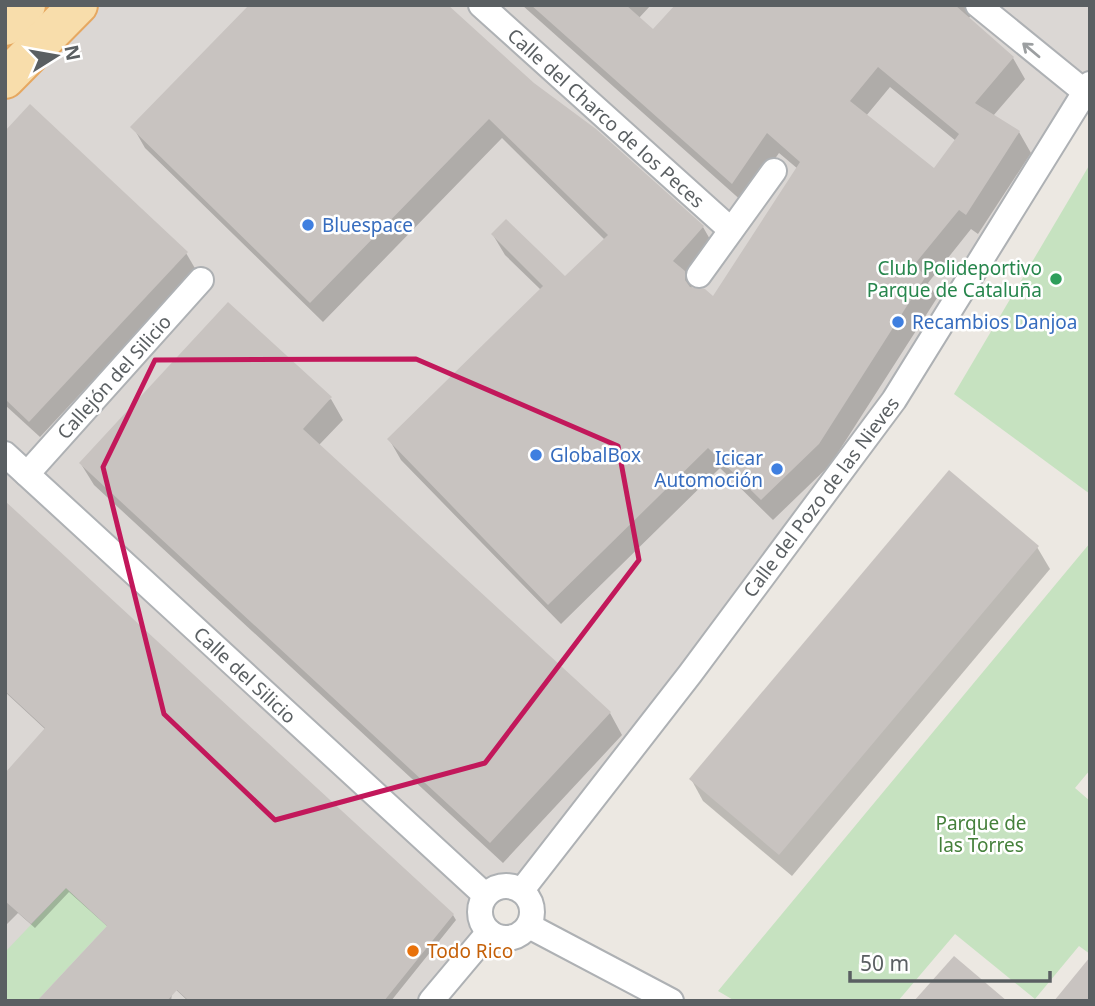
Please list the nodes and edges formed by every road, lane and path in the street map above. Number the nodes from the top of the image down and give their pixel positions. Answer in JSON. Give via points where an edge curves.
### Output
{"nodes":[{"id":1,"x":26,"y":5,"type":"edge"},
{"id":2,"x":78,"y":5,"type":"edge"},
{"id":3,"x":481,"y":5,"type":"edge"},
{"id":4,"x":978,"y":5,"type":"edge"},
{"id":5,"x":5,"y":26,"type":"edge"},
{"id":6,"x":5,"y":79,"type":"edge"},
{"id":7,"x":1087,"y":88,"type":"edge"},
{"id":8,"x":774,"y":171,"type":"dead end"},
{"id":9,"x":731,"y":230,"type":"junction"},
{"id":10,"x":699,"y":275,"type":"dead end"},
{"id":11,"x":201,"y":280,"type":"dead end"},
{"id":12,"x":5,"y":454,"type":"edge"},
{"id":13,"x":27,"y":474,"type":"junction"},
{"id":14,"x":522,"y":890,"type":"junction"},
{"id":15,"x":485,"y":895,"type":"junction"},
{"id":16,"x":529,"y":926,"type":"junction"},
{"id":17,"x":489,"y":932,"type":"junction"},
{"id":18,"x":431,"y":1001,"type":"edge"},
{"id":19,"x":671,"y":1001,"type":"edge"}],
"edges":[{"from":1,"to":5,"type":"main road"},
{"from":2,"to":6,"type":"main road"},
{"from":3,"to":9,"type":"street","name":"Calle del Charco de los Peces"},
{"from":7,"to":4,"type":"street","one_way":true},
{"from":7,"to":14,"type":"street","name":"Calle del Pozo de las Nieves","via":[[894,400]]},
{"from":8,"to":9,"type":"street"},
{"from":9,"to":10,"type":"street"},
{"from":11,"to":13,"type":"street","name":"Callejón del Silicio"},
{"from":12,"to":13,"type":"street","name":"Calle del Silicio"},
{"from":13,"to":15,"type":"street","name":"Calle del Silicio"},
{"from":14,"to":15,"type":"street","via":[[508,885]]},
{"from":14,"to":16,"type":"street","via":[[531,901]]},
{"from":15,"to":17,"type":"street","via":[[481,921]]},
{"from":16,"to":17,"type":"street","via":[[518,936],[501,938]]},
{"from":16,"to":19,"type":"street"},
{"from":17,"to":18,"type":"street"}]}
